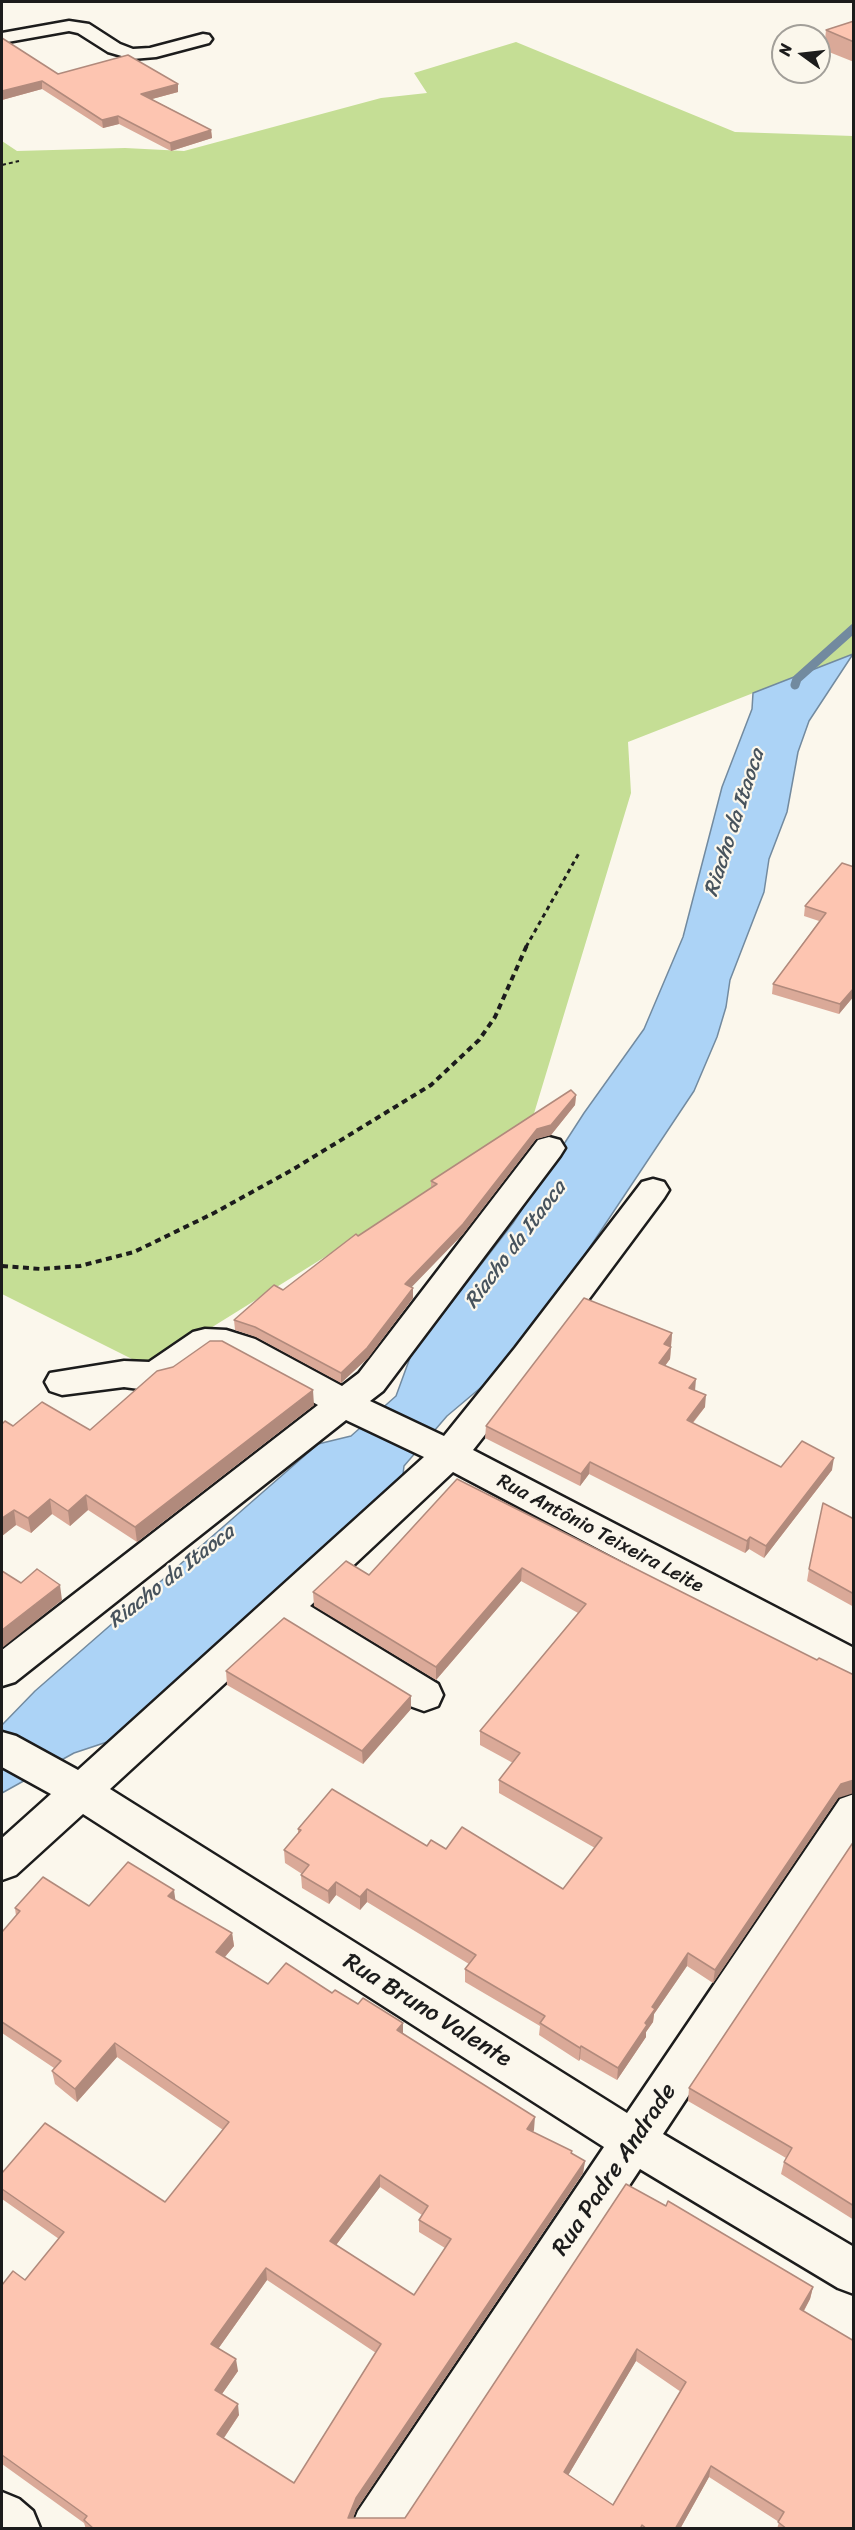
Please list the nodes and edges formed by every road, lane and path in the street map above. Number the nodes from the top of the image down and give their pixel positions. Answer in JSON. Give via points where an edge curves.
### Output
{"nodes":[{"id":1,"x":2,"y":38,"type":"edge"},
{"id":2,"x":203,"y":39,"type":"dead end"},
{"id":3,"x":19,"y":161,"type":"dead end"},
{"id":4,"x":2,"y":165,"type":"edge"},
{"id":5,"x":579,"y":854,"type":"dead end"},
{"id":6,"x":549,"y":1148,"type":"dead end"},
{"id":7,"x":653,"y":1190,"type":"dead end"},
{"id":8,"x":2,"y":1266,"type":"edge"},
{"id":9,"x":62,"y":1382,"type":"dead end"},
{"id":10,"x":352,"y":1407,"type":"junction"},
{"id":11,"x":440,"y":1450,"type":"junction"},
{"id":12,"x":283,"y":1608,"type":"junction"},
{"id":13,"x":854,"y":1666,"type":"edge"},
{"id":14,"x":2,"y":1671,"type":"edge"},
{"id":15,"x":424,"y":1695,"type":"dead end"},
{"id":16,"x":2,"y":1748,"type":"edge"},
{"id":17,"x":76,"y":1789,"type":"junction"},
{"id":18,"x":854,"y":1811,"type":"edge"},
{"id":19,"x":2,"y":1863,"type":"edge"},
{"id":20,"x":634,"y":2141,"type":"junction"},
{"id":21,"x":854,"y":2272,"type":"edge"},
{"id":22,"x":2,"y":2516,"type":"edge"},
{"id":23,"x":16,"y":2529,"type":"edge"},
{"id":24,"x":375,"y":2529,"type":"edge"}],
"edges":[{"from":1,"to":2,"type":"street","via":[[69,26],[83,28],[114,48],[132,54]]},
{"from":3,"to":4,"type":"path"},
{"from":5,"to":8,"type":"path","via":[[529,939],[495,1017],[479,1040],[430,1084],[292,1170],[134,1252],[80,1266]]},
{"from":6,"to":10,"type":"street"},
{"from":7,"to":11,"type":"street","via":[[527,1357]]},
{"from":9,"to":10,"type":"street","name":"Rua Antônio Teixeira Leite","via":[[153,1374],[205,1341],[214,1340],[243,1348]]},
{"from":10,"to":11,"type":"street","name":"Rua Antônio Teixeira Leite"},
{"from":10,"to":14,"type":"street"},
{"from":11,"to":12,"type":"street"},
{"from":11,"to":13,"type":"street","name":"Rua Antônio Teixeira Leite"},
{"from":12,"to":15,"type":"street"},
{"from":12,"to":17,"type":"street"},
{"from":16,"to":17,"type":"street","name":"Rua Bruno Valente"},
{"from":17,"to":19,"type":"street"},
{"from":17,"to":20,"type":"street","name":"Rua Bruno Valente"},
{"from":18,"to":20,"type":"street","name":"Rua Padre Andrade"},
{"from":20,"to":21,"type":"street","name":"Rua Bruno Valente"},
{"from":20,"to":24,"type":"street","name":"Rua Padre Andrade"},
{"from":22,"to":23,"type":"street"}]}
